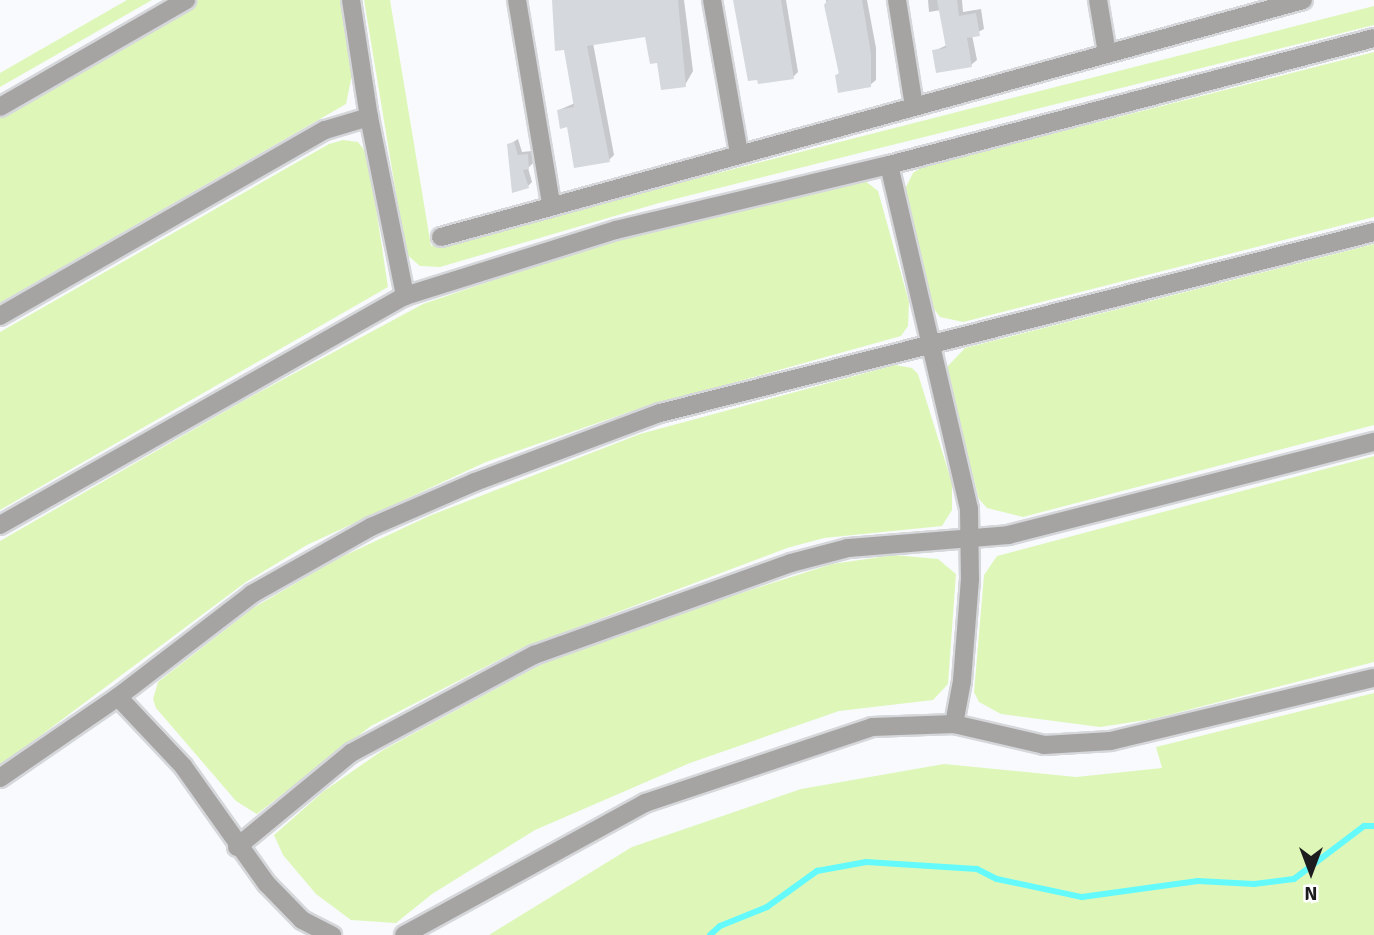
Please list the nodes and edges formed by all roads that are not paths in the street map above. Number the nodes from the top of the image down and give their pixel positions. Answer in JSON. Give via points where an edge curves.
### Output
{"nodes":[{"id":1,"x":186,"y":0,"type":"edge"},
{"id":2,"x":351,"y":0,"type":"edge"},
{"id":3,"x":517,"y":0,"type":"edge"},
{"id":4,"x":712,"y":0,"type":"edge"},
{"id":5,"x":897,"y":0,"type":"edge"},
{"id":6,"x":1098,"y":0,"type":"edge"},
{"id":7,"x":1297,"y":1,"type":"edge"},
{"id":8,"x":1374,"y":38,"type":"edge"},
{"id":9,"x":1107,"y":53,"type":"junction"},
{"id":10,"x":914,"y":106,"type":"junction"},
{"id":11,"x":0,"y":107,"type":"edge"},
{"id":12,"x":369,"y":117,"type":"junction"},
{"id":13,"x":739,"y":153,"type":"junction"},
{"id":14,"x":889,"y":165,"type":"junction"},
{"id":15,"x":551,"y":204,"type":"junction"},
{"id":16,"x":1374,"y":232,"type":"edge"},
{"id":17,"x":441,"y":237,"type":"dead end"},
{"id":18,"x":405,"y":296,"type":"junction"},
{"id":19,"x":0,"y":316,"type":"edge"},
{"id":20,"x":928,"y":342,"type":"junction"},
{"id":21,"x":1374,"y":442,"type":"edge"},
{"id":22,"x":0,"y":525,"type":"edge"},
{"id":23,"x":972,"y":541,"type":"junction"},
{"id":24,"x":1374,"y":678,"type":"edge"},
{"id":25,"x":118,"y":697,"type":"junction"},
{"id":26,"x":954,"y":724,"type":"junction"},
{"id":27,"x":0,"y":778,"type":"edge"},
{"id":28,"x":237,"y":847,"type":"junction"},
{"id":29,"x":332,"y":935,"type":"edge"},
{"id":30,"x":404,"y":935,"type":"edge"}],
"edges":[{"from":1,"to":11,"type":"street"},
{"from":2,"to":12,"type":"street"},
{"from":3,"to":15,"type":"street"},
{"from":4,"to":13,"type":"street"},
{"from":5,"to":10,"type":"street"},
{"from":6,"to":9,"type":"street"},
{"from":7,"to":9,"type":"street"},
{"from":8,"to":14,"type":"street"},
{"from":9,"to":10,"type":"street"},
{"from":10,"to":13,"type":"street"},
{"from":12,"to":18,"type":"street"},
{"from":12,"to":19,"type":"street","via":[[325,130]]},
{"from":13,"to":15,"type":"street"},
{"from":14,"to":18,"type":"street","via":[[616,230]]},
{"from":14,"to":20,"type":"street"},
{"from":15,"to":17,"type":"street"},
{"from":16,"to":20,"type":"street"},
{"from":18,"to":22,"type":"street"},
{"from":20,"to":23,"type":"street","via":[[969,509]]},
{"from":20,"to":25,"type":"street","via":[[638,421],[394,517],[252,594]]},
{"from":21,"to":23,"type":"street"},
{"from":23,"to":26,"type":"street","via":[[962,681]]},
{"from":23,"to":28,"type":"street","via":[[848,548],[534,655],[352,753]]},
{"from":24,"to":26,"type":"street","via":[[1111,741],[1044,745]]},
{"from":25,"to":27,"type":"street"},
{"from":25,"to":28,"type":"street","via":[[183,766]]},
{"from":26,"to":30,"type":"street","via":[[872,727],[645,803]]},
{"from":28,"to":29,"type":"street","via":[[302,920]]}]}
